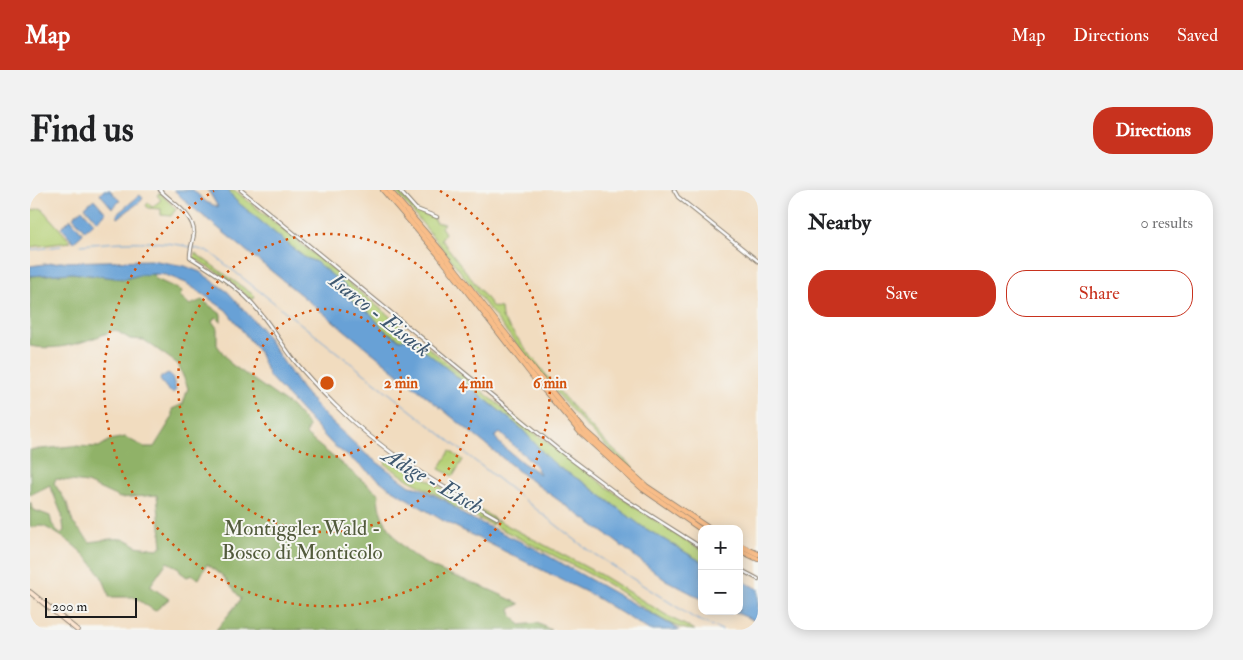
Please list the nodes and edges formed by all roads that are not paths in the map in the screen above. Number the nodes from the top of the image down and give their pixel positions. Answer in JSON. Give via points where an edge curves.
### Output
{"nodes":[{"id":1,"x":160,"y":190,"type":"edge"},
{"id":2,"x":241,"y":190,"type":"edge"},
{"id":3,"x":383,"y":190,"type":"edge"},
{"id":4,"x":389,"y":190,"type":"edge"},
{"id":5,"x":399,"y":190,"type":"edge"},
{"id":6,"x":674,"y":190,"type":"edge"},
{"id":7,"x":437,"y":217,"type":"dead end"},
{"id":8,"x":758,"y":261,"type":"edge"},
{"id":9,"x":497,"y":518,"type":"dead end"},
{"id":10,"x":704,"y":525,"type":"edge"},
{"id":11,"x":698,"y":527,"type":"edge"},
{"id":12,"x":698,"y":545,"type":"edge"},
{"id":13,"x":743,"y":547,"type":"edge"},
{"id":14,"x":743,"y":552,"type":"edge"},
{"id":15,"x":758,"y":554,"type":"edge"},
{"id":16,"x":758,"y":559,"type":"edge"},
{"id":17,"x":743,"y":572,"type":"edge"},
{"id":18,"x":758,"y":579,"type":"edge"},
{"id":19,"x":30,"y":592,"type":"edge"},
{"id":20,"x":77,"y":630,"type":"edge"}],
"edges":[{"from":1,"to":9,"type":"street","via":[[190,220],[194,233],[190,257],[245,296],[334,404],[380,447],[418,473]]},
{"from":2,"to":12,"type":"street","via":[[560,451],[620,496]]},
{"from":3,"to":11,"type":"highway","via":[[427,240],[581,433],[625,475]]},
{"from":4,"to":10,"type":"highway","via":[[585,431],[646,486]]},
{"from":5,"to":7,"type":"street","via":[[416,209]]},
{"from":6,"to":8,"type":"street","via":[[678,197]]},
{"from":13,"to":15,"type":"highway"},
{"from":14,"to":16,"type":"highway"},
{"from":17,"to":18,"type":"street"},
{"from":19,"to":20,"type":"main road"}]}
